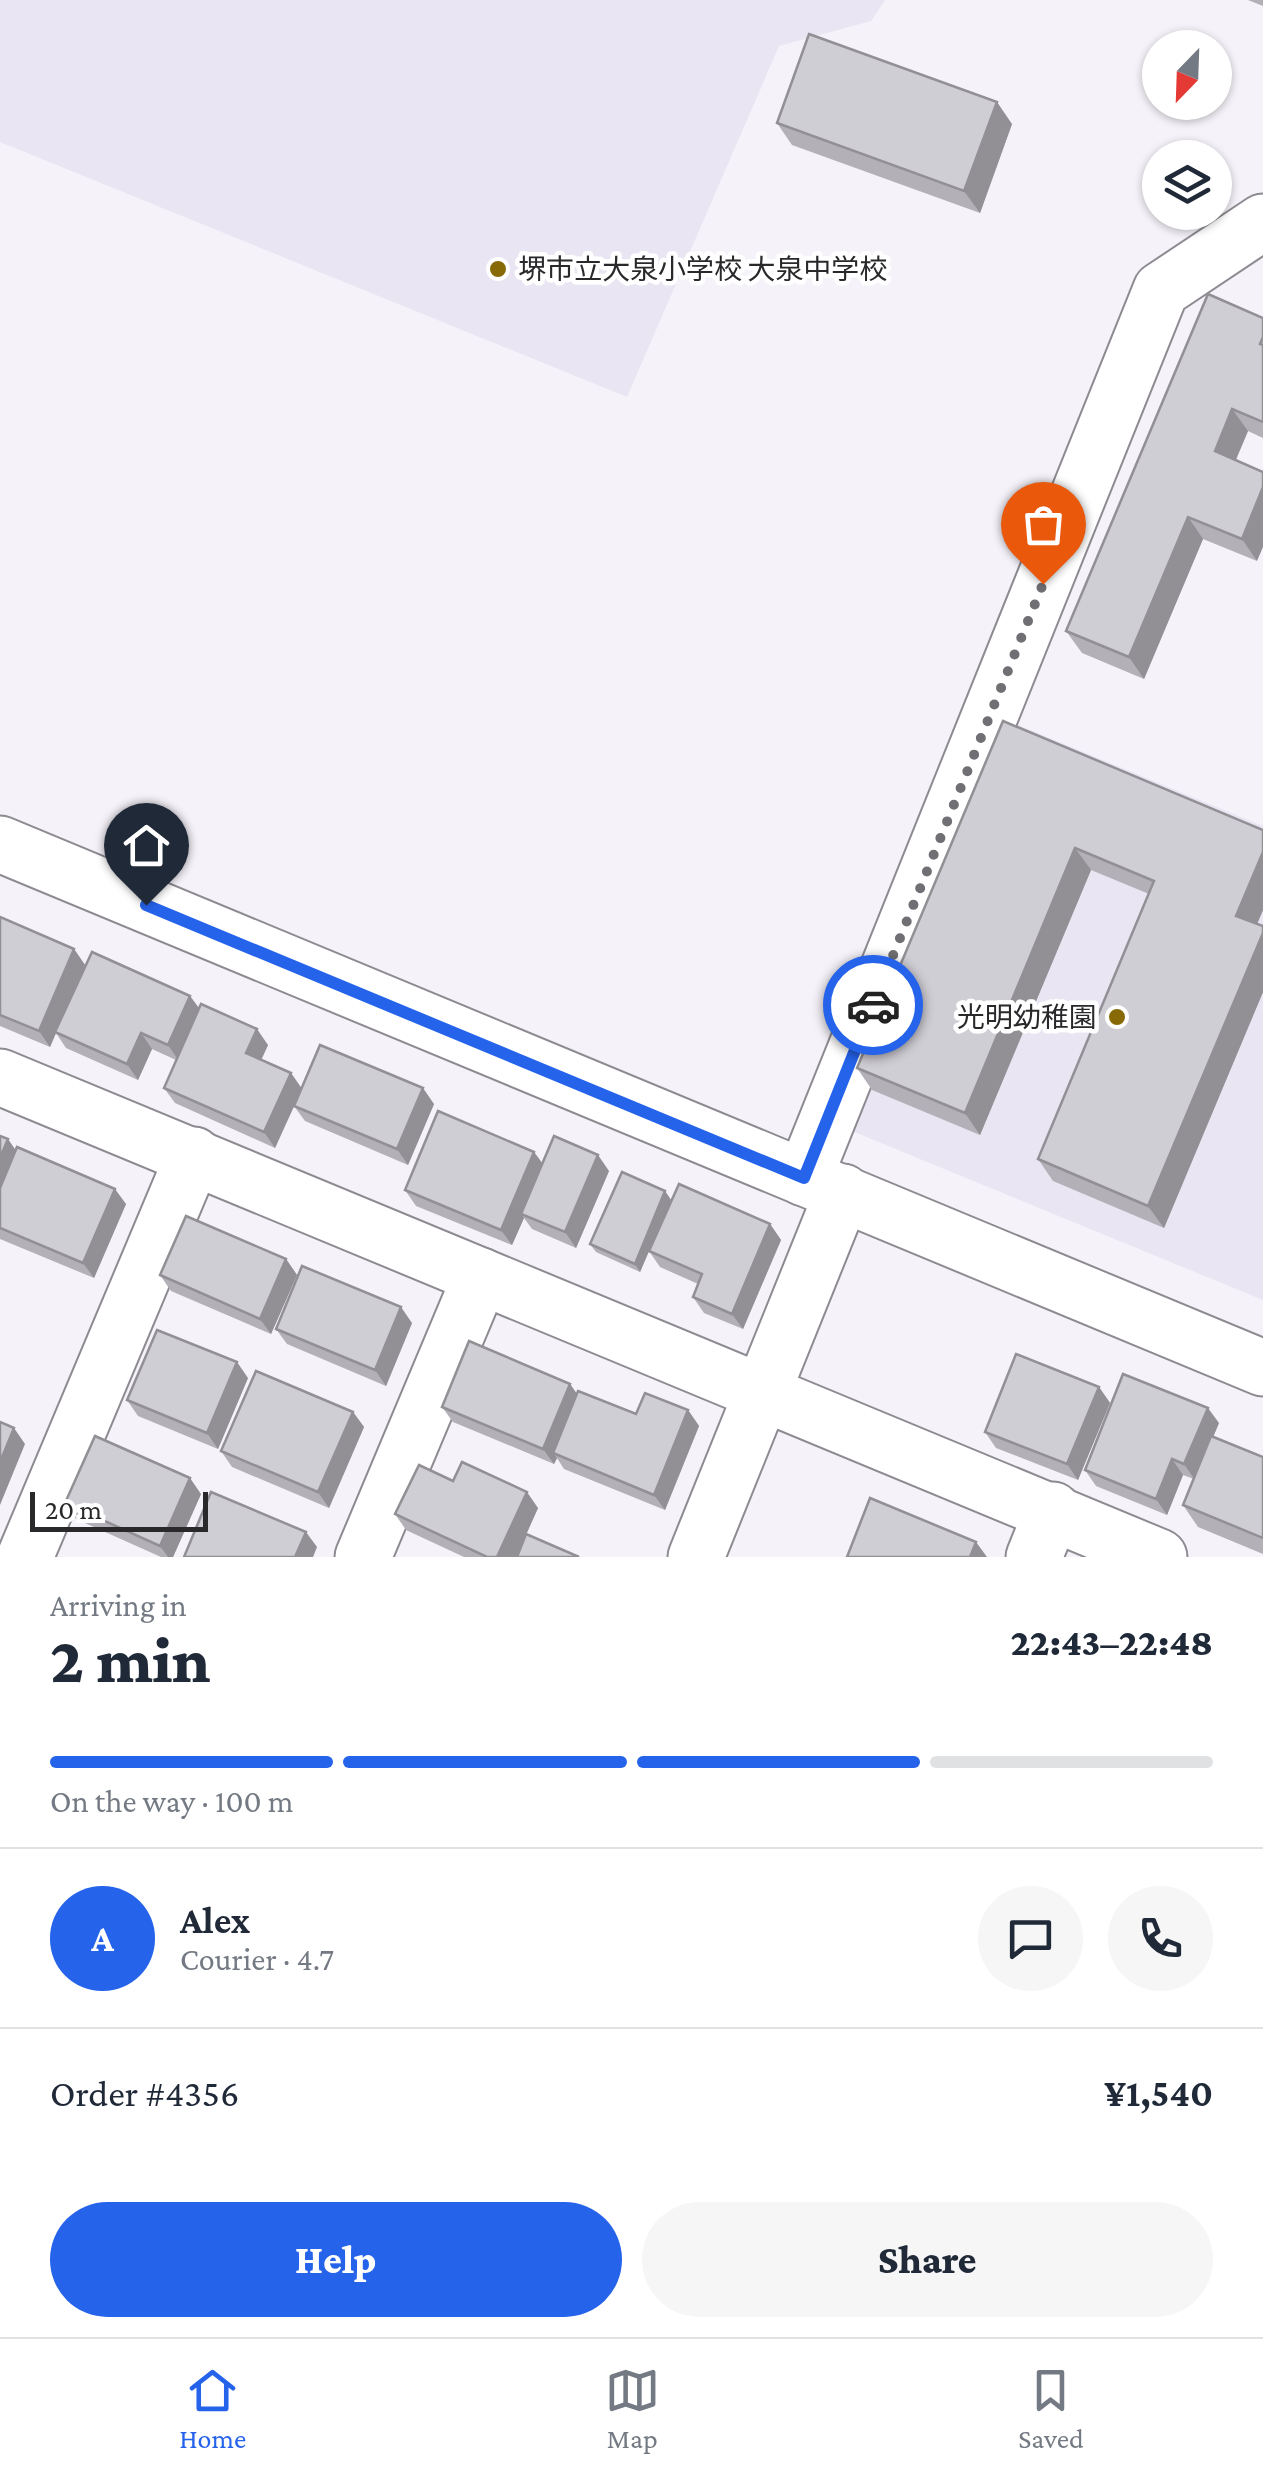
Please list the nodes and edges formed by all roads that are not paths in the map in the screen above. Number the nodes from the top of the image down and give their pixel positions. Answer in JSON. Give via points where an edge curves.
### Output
{"nodes":[{"id":1,"x":1263,"y":222,"type":"edge"},
{"id":2,"x":0,"y":844,"type":"edge"},
{"id":3,"x":0,"y":1076,"type":"edge"},
{"id":4,"x":194,"y":1155,"type":"junction"},
{"id":5,"x":823,"y":1185,"type":"junction"},
{"id":6,"x":480,"y":1276,"type":"junction"},
{"id":7,"x":1263,"y":1368,"type":"edge"},
{"id":8,"x":764,"y":1394,"type":"junction"},
{"id":9,"x":1043,"y":1534,"type":"edge"},
{"id":10,"x":25,"y":1557,"type":"edge"},
{"id":11,"x":363,"y":1557,"type":"edge"},
{"id":12,"x":696,"y":1557,"type":"edge"},
{"id":13,"x":1159,"y":1557,"type":"edge"}],
"edges":[{"from":1,"to":5,"type":"street","via":[[1161,290]]},
{"from":2,"to":5,"type":"street"},
{"from":3,"to":4,"type":"street"},
{"from":4,"to":6,"type":"street"},
{"from":4,"to":10,"type":"street"},
{"from":5,"to":7,"type":"street"},
{"from":5,"to":8,"type":"street"},
{"from":6,"to":8,"type":"street"},
{"from":6,"to":11,"type":"street"},
{"from":8,"to":9,"type":"street"},
{"from":8,"to":12,"type":"street"},
{"from":9,"to":13,"type":"street"}]}
